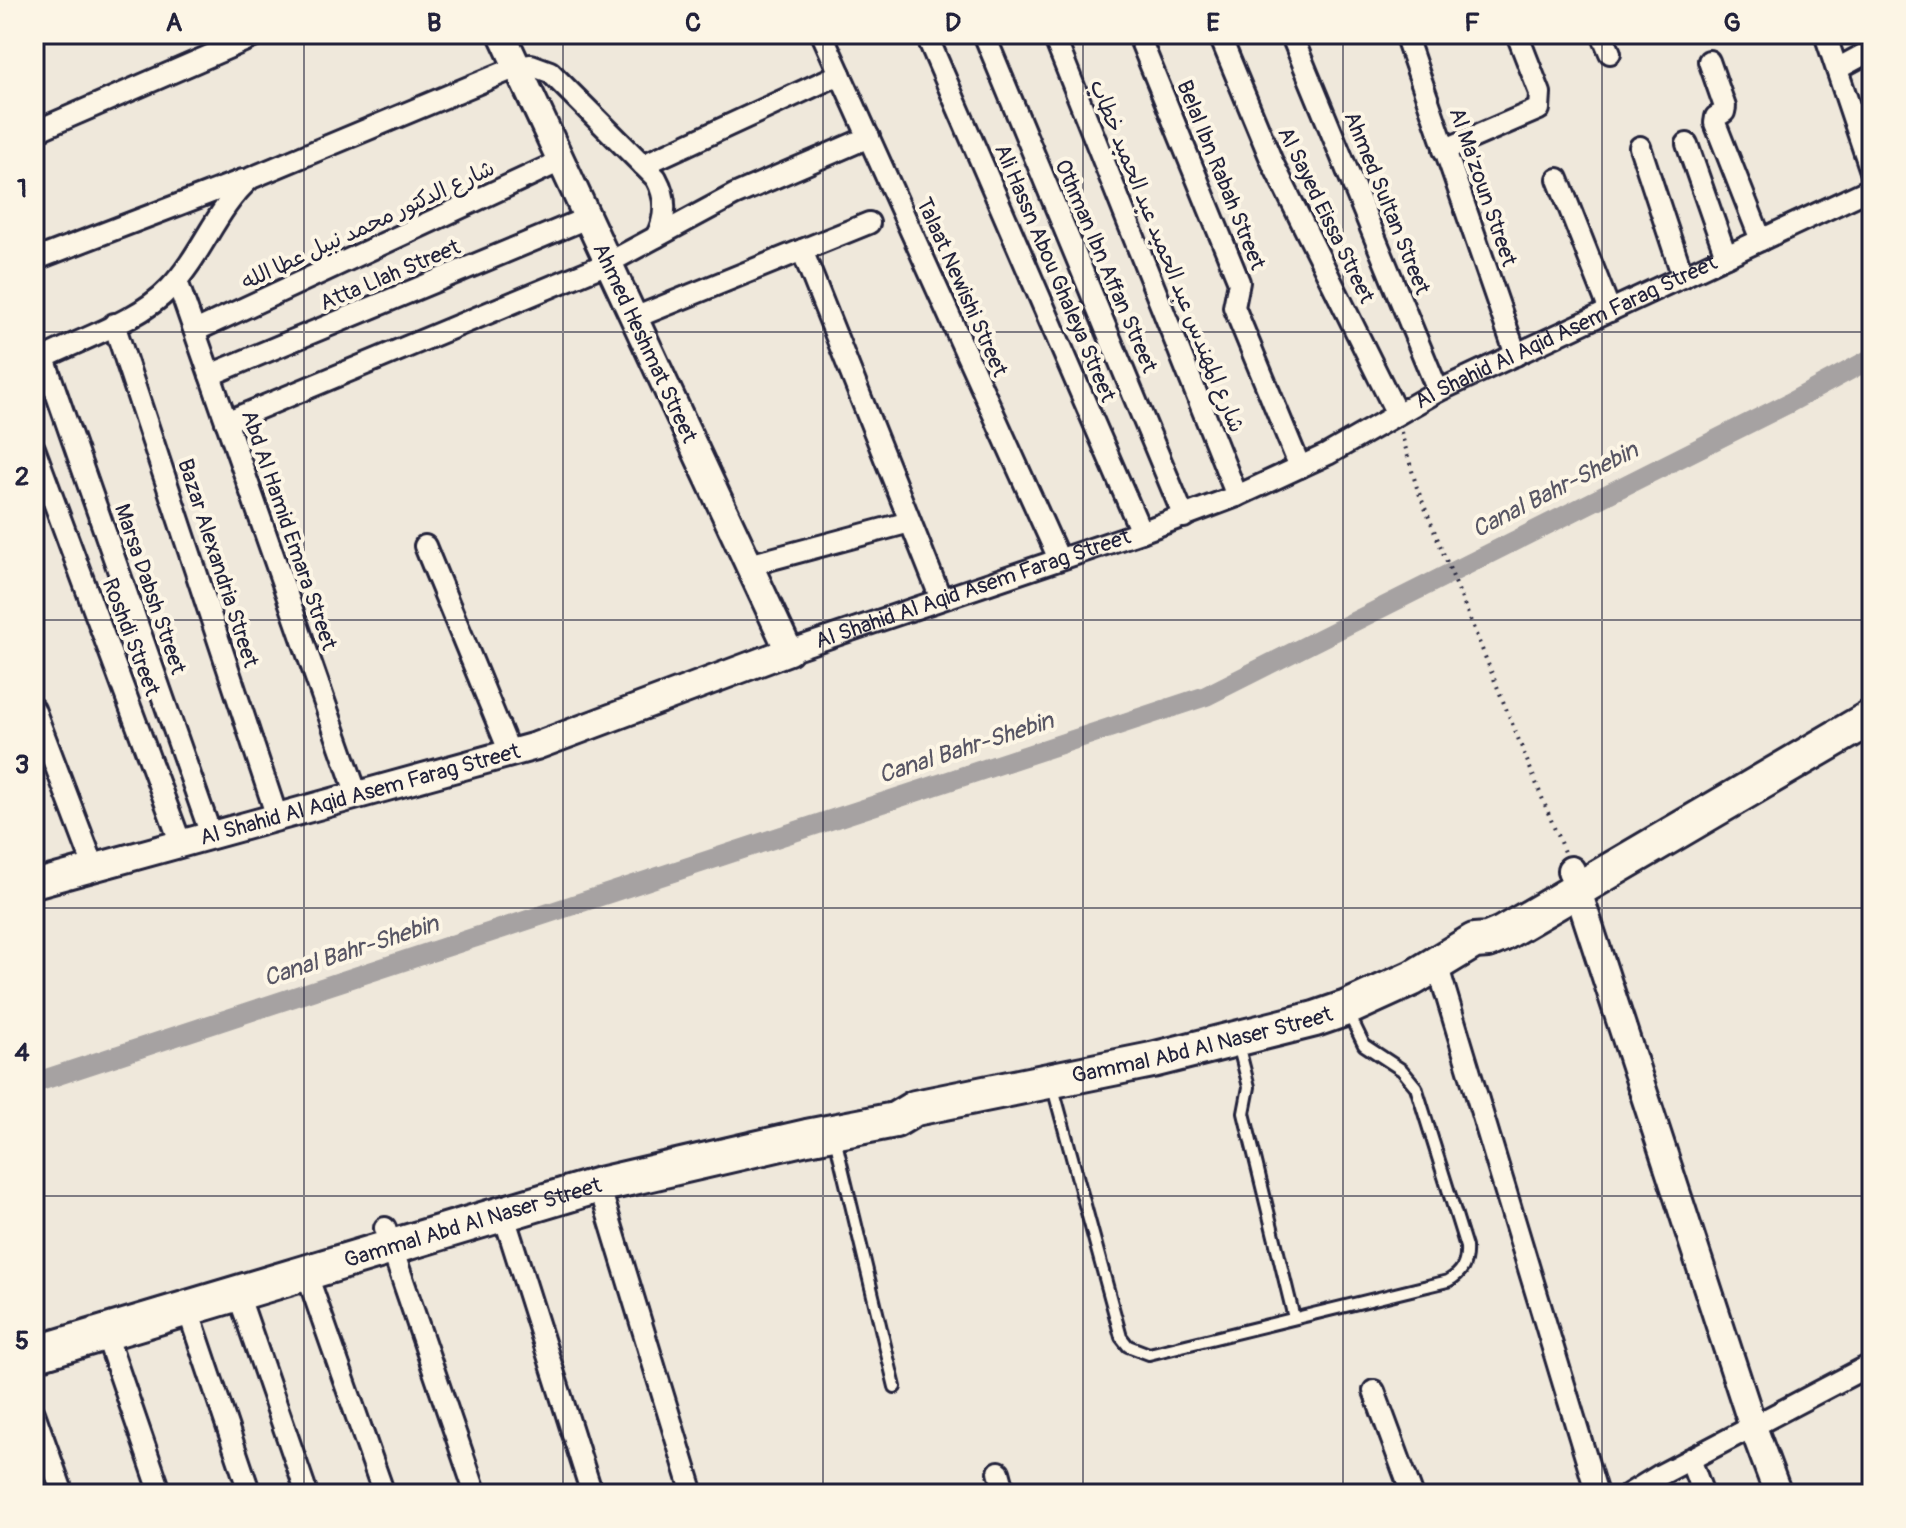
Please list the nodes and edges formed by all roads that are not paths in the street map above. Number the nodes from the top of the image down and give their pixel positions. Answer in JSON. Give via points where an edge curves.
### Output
{"nodes":[{"id":1,"x":260,"y":34,"type":"edge"},
{"id":2,"x":502,"y":34,"type":"edge"},
{"id":3,"x":822,"y":34,"type":"edge"},
{"id":4,"x":926,"y":34,"type":"edge"},
{"id":5,"x":984,"y":34,"type":"edge"},
{"id":6,"x":1053,"y":34,"type":"edge"},
{"id":7,"x":1138,"y":34,"type":"edge"},
{"id":8,"x":1219,"y":34,"type":"edge"},
{"id":9,"x":1291,"y":34,"type":"edge"},
{"id":10,"x":1405,"y":34,"type":"edge"},
{"id":11,"x":1517,"y":34,"type":"edge"},
{"id":12,"x":1825,"y":34,"type":"edge"},
{"id":13,"x":1872,"y":50,"type":"edge"},
{"id":14,"x":1709,"y":61,"type":"dead end"},
{"id":15,"x":517,"y":67,"type":"junction"},
{"id":16,"x":1837,"y":69,"type":"junction"},
{"id":17,"x":840,"y":74,"type":"junction"},
{"id":18,"x":34,"y":132,"type":"edge"},
{"id":19,"x":869,"y":137,"type":"junction"},
{"id":20,"x":1687,"y":144,"type":"dead end"},
{"id":21,"x":1640,"y":147,"type":"dead end"},
{"id":22,"x":1444,"y":150,"type":"junction"},
{"id":23,"x":561,"y":161,"type":"junction"},
{"id":24,"x":643,"y":165,"type":"junction"},
{"id":25,"x":1872,"y":174,"type":"edge"},
{"id":26,"x":251,"y":178,"type":"junction"},
{"id":27,"x":1558,"y":179,"type":"dead end"},
{"id":28,"x":1872,"y":188,"type":"edge"},
{"id":29,"x":587,"y":218,"type":"junction"},
{"id":30,"x":869,"y":223,"type":"dead end"},
{"id":31,"x":656,"y":237,"type":"junction"},
{"id":32,"x":1761,"y":240,"type":"junction"},
{"id":33,"x":802,"y":250,"type":"junction"},
{"id":34,"x":1726,"y":256,"type":"junction"},
{"id":35,"x":34,"y":260,"type":"edge"},
{"id":36,"x":608,"y":263,"type":"junction"},
{"id":37,"x":1683,"y":277,"type":"junction"},
{"id":38,"x":177,"y":281,"type":"junction"},
{"id":39,"x":1610,"y":311,"type":"junction"},
{"id":40,"x":634,"y":318,"type":"junction"},
{"id":41,"x":114,"y":324,"type":"junction"},
{"id":42,"x":195,"y":331,"type":"junction"},
{"id":43,"x":1516,"y":355,"type":"junction"},
{"id":44,"x":39,"y":360,"type":"edge"},
{"id":45,"x":210,"y":375,"type":"junction"},
{"id":46,"x":1438,"y":391,"type":"junction"},
{"id":47,"x":1397,"y":414,"type":"junction"},
{"id":48,"x":226,"y":422,"type":"junction"},
{"id":49,"x":34,"y":448,"type":"edge"},
{"id":50,"x":1300,"y":467,"type":"junction"},
{"id":51,"x":1237,"y":496,"type":"junction"},
{"id":52,"x":1184,"y":517,"type":"junction"},
{"id":53,"x":910,"y":522,"type":"junction"},
{"id":54,"x":1141,"y":532,"type":"junction"},
{"id":55,"x":425,"y":546,"type":"dead end"},
{"id":56,"x":1059,"y":559,"type":"junction"},
{"id":57,"x":749,"y":565,"type":"junction"},
{"id":58,"x":941,"y":599,"type":"junction"},
{"id":59,"x":789,"y":651,"type":"junction"},
{"id":60,"x":1872,"y":695,"type":"edge"},
{"id":61,"x":34,"y":709,"type":"edge"},
{"id":62,"x":1872,"y":717,"type":"edge"},
{"id":63,"x":510,"y":753,"type":"junction"},
{"id":64,"x":357,"y":795,"type":"junction"},
{"id":65,"x":277,"y":817,"type":"junction"},
{"id":66,"x":211,"y":835,"type":"junction"},
{"id":67,"x":181,"y":844,"type":"junction"},
{"id":68,"x":94,"y":867,"type":"junction"},
{"id":69,"x":1574,"y":879,"type":"junction"},
{"id":70,"x":34,"y":884,"type":"edge"},
{"id":71,"x":1437,"y":964,"type":"junction"},
{"id":72,"x":1347,"y":1008,"type":"junction"},
{"id":73,"x":1237,"y":1039,"type":"junction"},
{"id":74,"x":1051,"y":1081,"type":"junction"},
{"id":75,"x":915,"y":1108,"type":"junction"},
{"id":76,"x":834,"y":1132,"type":"junction"},
{"id":77,"x":599,"y":1185,"type":"junction"},
{"id":78,"x":503,"y":1213,"type":"junction"},
{"id":79,"x":388,"y":1237,"type":"junction"},
{"id":80,"x":306,"y":1272,"type":"junction"},
{"id":81,"x":238,"y":1294,"type":"junction"},
{"id":82,"x":188,"y":1310,"type":"junction"},
{"id":83,"x":1294,"y":1318,"type":"junction"},
{"id":84,"x":106,"y":1334,"type":"junction"},
{"id":85,"x":34,"y":1336,"type":"edge"},
{"id":86,"x":34,"y":1354,"type":"edge"},
{"id":87,"x":1872,"y":1364,"type":"edge"},
{"id":88,"x":895,"y":1387,"type":"dead end"},
{"id":89,"x":1374,"y":1391,"type":"dead end"},
{"id":90,"x":34,"y":1413,"type":"edge"},
{"id":91,"x":1753,"y":1427,"type":"junction"},
{"id":92,"x":1690,"y":1459,"type":"junction"},
{"id":93,"x":999,"y":1472,"type":"dead end"},
{"id":94,"x":63,"y":1494,"type":"edge"},
{"id":95,"x":161,"y":1494,"type":"edge"},
{"id":96,"x":250,"y":1494,"type":"edge"},
{"id":97,"x":307,"y":1494,"type":"edge"},
{"id":98,"x":384,"y":1494,"type":"edge"},
{"id":99,"x":476,"y":1494,"type":"edge"},
{"id":100,"x":592,"y":1494,"type":"edge"},
{"id":101,"x":693,"y":1494,"type":"edge"},
{"id":102,"x":1005,"y":1494,"type":"edge"},
{"id":103,"x":1412,"y":1494,"type":"edge"},
{"id":104,"x":1597,"y":1494,"type":"edge"},
{"id":105,"x":1629,"y":1494,"type":"edge"},
{"id":106,"x":1703,"y":1494,"type":"edge"},
{"id":107,"x":1778,"y":1494,"type":"edge"}],
"edges":[{"from":1,"to":18,"type":"street"},
{"from":2,"to":15,"type":"street","name":"Ahmed Heshmat Street"},
{"from":3,"to":17,"type":"street","name":"Talaat Newishi Street"},
{"from":4,"to":54,"type":"street","name":"Ali Hassn Abou Ghaleya Street"},
{"from":5,"to":52,"type":"street","name":"Othman Ibn Affan Street"},
{"from":6,"to":51,"type":"street","name":"شارع المهندس عبد الحميد عبد الحميد خطاب"},
{"from":7,"to":50,"type":"street","name":"Belal Ibn Rabah Street","via":[[1239,282],[1234,307]]},
{"from":8,"to":47,"type":"street","name":"Al Sayed Eissa Street","via":[[1273,164]]},
{"from":9,"to":46,"type":"street","name":"Ahmed Sultan Street"},
{"from":10,"to":22,"type":"street","name":"Al Ma'zoun Street"},
{"from":11,"to":22,"type":"street","via":[[1540,93],[1539,109]]},
{"from":12,"to":16,"type":"street"},
{"from":13,"to":16,"type":"street"},
{"from":14,"to":32,"type":"street","via":[[1725,107],[1715,123]]},
{"from":15,"to":23,"type":"street","name":"Ahmed Heshmat Street"},
{"from":15,"to":24,"type":"street","via":[[531,65],[550,72]]},
{"from":15,"to":26,"type":"street"},
{"from":16,"to":25,"type":"street"},
{"from":17,"to":19,"type":"street","name":"Talaat Newishi Street"},
{"from":17,"to":24,"type":"street"},
{"from":19,"to":31,"type":"street","via":[[734,195]]},
{"from":19,"to":56,"type":"street","name":"Talaat Newishi Street"},
{"from":20,"to":34,"type":"street"},
{"from":21,"to":37,"type":"street"},
{"from":22,"to":43,"type":"street","name":"Al Ma'zoun Street"},
{"from":23,"to":29,"type":"street","name":"Ahmed Heshmat Street"},
{"from":23,"to":42,"type":"street","name":"شارع الدكتور محمد نبيل عطا الله"},
{"from":24,"to":31,"type":"street","via":[[656,178],[664,199],[664,220]]},
{"from":26,"to":35,"type":"street"},
{"from":26,"to":38,"type":"street","via":[[230,200]]},
{"from":27,"to":39,"type":"street"},
{"from":28,"to":32,"type":"street","name":"Al Shahid Al Aqid Asem Farag Street"},
{"from":29,"to":36,"type":"street","name":"Ahmed Heshmat Street"},
{"from":29,"to":45,"type":"street","name":"Atta Llah Street"},
{"from":30,"to":33,"type":"street"},
{"from":31,"to":36,"type":"street"},
{"from":32,"to":34,"type":"street","name":"Al Shahid Al Aqid Asem Farag Street"},
{"from":33,"to":40,"type":"street"},
{"from":33,"to":53,"type":"street"},
{"from":34,"to":37,"type":"street","name":"Al Shahid Al Aqid Asem Farag Street"},
{"from":36,"to":40,"type":"street","name":"Ahmed Heshmat Street"},
{"from":36,"to":48,"type":"street"},
{"from":37,"to":39,"type":"street","name":"Al Shahid Al Aqid Asem Farag Street"},
{"from":38,"to":41,"type":"street","via":[[145,308]]},
{"from":38,"to":42,"type":"street","name":"Abd Al Hamid Emara Street"},
{"from":39,"to":43,"type":"street","name":"Al Shahid Al Aqid Asem Farag Street"},
{"from":40,"to":57,"type":"street","name":"Ahmed Heshmat Street"},
{"from":41,"to":44,"type":"street"},
{"from":41,"to":65,"type":"street","name":"Bazar Alexandria Street"},
{"from":42,"to":45,"type":"street","name":"Abd Al Hamid Emara Street"},
{"from":43,"to":46,"type":"street","name":"Al Shahid Al Aqid Asem Farag Street"},
{"from":44,"to":66,"type":"street","name":"Marsa Dabsh Street"},
{"from":45,"to":48,"type":"street","name":"Abd Al Hamid Emara Street"},
{"from":46,"to":47,"type":"street","name":"Al Shahid Al Aqid Asem Farag Street"},
{"from":47,"to":50,"type":"street","name":"Al Shahid Al Aqid Asem Farag Street"},
{"from":48,"to":64,"type":"street","name":"Abd Al Hamid Emara Street"},
{"from":49,"to":67,"type":"street","name":"Roshdi Street"},
{"from":50,"to":51,"type":"street","name":"Al Shahid Al Aqid Asem Farag Street"},
{"from":51,"to":52,"type":"street","name":"Al Shahid Al Aqid Asem Farag Street"},
{"from":52,"to":54,"type":"street","name":"Al Shahid Al Aqid Asem Farag Street"},
{"from":53,"to":57,"type":"street"},
{"from":53,"to":58,"type":"street"},
{"from":54,"to":56,"type":"street","name":"Al Shahid Al Aqid Asem Farag Street"},
{"from":55,"to":63,"type":"street"},
{"from":56,"to":58,"type":"street","name":"Al Shahid Al Aqid Asem Farag Street"},
{"from":57,"to":59,"type":"street","name":"Ahmed Heshmat Street"},
{"from":58,"to":59,"type":"street","name":"Al Shahid Al Aqid Asem Farag Street"},
{"from":59,"to":63,"type":"street","name":"Al Shahid Al Aqid Asem Farag Street"},
{"from":60,"to":69,"type":"main road","name":"Gammal Abd Al Naser Street"},
{"from":61,"to":68,"type":"street"},
{"from":62,"to":69,"type":"main road","name":"Gammal Abd Al Naser Street"},
{"from":63,"to":64,"type":"street","name":"Al Shahid Al Aqid Asem Farag Street"},
{"from":64,"to":65,"type":"street","name":"Al Shahid Al Aqid Asem Farag Street"},
{"from":65,"to":66,"type":"street","name":"Al Shahid Al Aqid Asem Farag Street"},
{"from":66,"to":67,"type":"street","name":"Al Shahid Al Aqid Asem Farag Street"},
{"from":67,"to":68,"type":"street","name":"Al Shahid Al Aqid Asem Farag Street"},
{"from":68,"to":70,"type":"street","name":"Al Shahid Al Aqid Asem Farag Street"},
{"from":69,"to":71,"type":"main road","name":"Gammal Abd Al Naser Street","via":[[1495,937],[1474,941]]},
{"from":69,"to":91,"type":"street"},
{"from":71,"to":72,"type":"main road","name":"Gammal Abd Al Naser Street"},
{"from":71,"to":104,"type":"street"},
{"from":72,"to":73,"type":"main road","name":"Gammal Abd Al Naser Street"},
{"from":72,"to":83,"type":"lane","via":[[1364,1045],[1402,1070],[1416,1087],[1467,1258],[1464,1268],[1448,1281]]},
{"from":73,"to":74,"type":"main road","name":"Gammal Abd Al Naser Street"},
{"from":73,"to":83,"type":"lane","via":[[1249,1087],[1244,1113]]},
{"from":74,"to":75,"type":"main road","name":"Gammal Abd Al Naser Street"},
{"from":74,"to":83,"type":"lane","via":[[1117,1327],[1128,1346],[1149,1354]]},
{"from":75,"to":76,"type":"main road","name":"Gammal Abd Al Naser Street","via":[[895,1120]]},
{"from":75,"to":79,"type":"main road","name":"Gammal Abd Al Naser Street","via":[[886,1104],[709,1139],[491,1194]]},
{"from":76,"to":77,"type":"main road","name":"Gammal Abd Al Naser Street"},
{"from":76,"to":88,"type":"lane"},
{"from":77,"to":78,"type":"main road","name":"Gammal Abd Al Naser Street"},
{"from":77,"to":101,"type":"street"},
{"from":78,"to":79,"type":"main road","name":"Gammal Abd Al Naser Street"},
{"from":78,"to":100,"type":"street"},
{"from":79,"to":80,"type":"main road","name":"Gammal Abd Al Naser Street"},
{"from":79,"to":85,"type":"main road","name":"Gammal Abd Al Naser Street"},
{"from":79,"to":99,"type":"street"},
{"from":80,"to":81,"type":"main road","name":"Gammal Abd Al Naser Street"},
{"from":80,"to":98,"type":"street"},
{"from":81,"to":82,"type":"main road","name":"Gammal Abd Al Naser Street"},
{"from":81,"to":97,"type":"street"},
{"from":82,"to":84,"type":"main road","name":"Gammal Abd Al Naser Street"},
{"from":82,"to":96,"type":"street"},
{"from":84,"to":86,"type":"main road","name":"Gammal Abd Al Naser Street"},
{"from":84,"to":95,"type":"street"},
{"from":87,"to":91,"type":"street"},
{"from":89,"to":103,"type":"street"},
{"from":90,"to":94,"type":"street"},
{"from":91,"to":92,"type":"street"},
{"from":91,"to":107,"type":"street"},
{"from":92,"to":105,"type":"street"},
{"from":92,"to":106,"type":"street"},
{"from":93,"to":102,"type":"street"}]}
